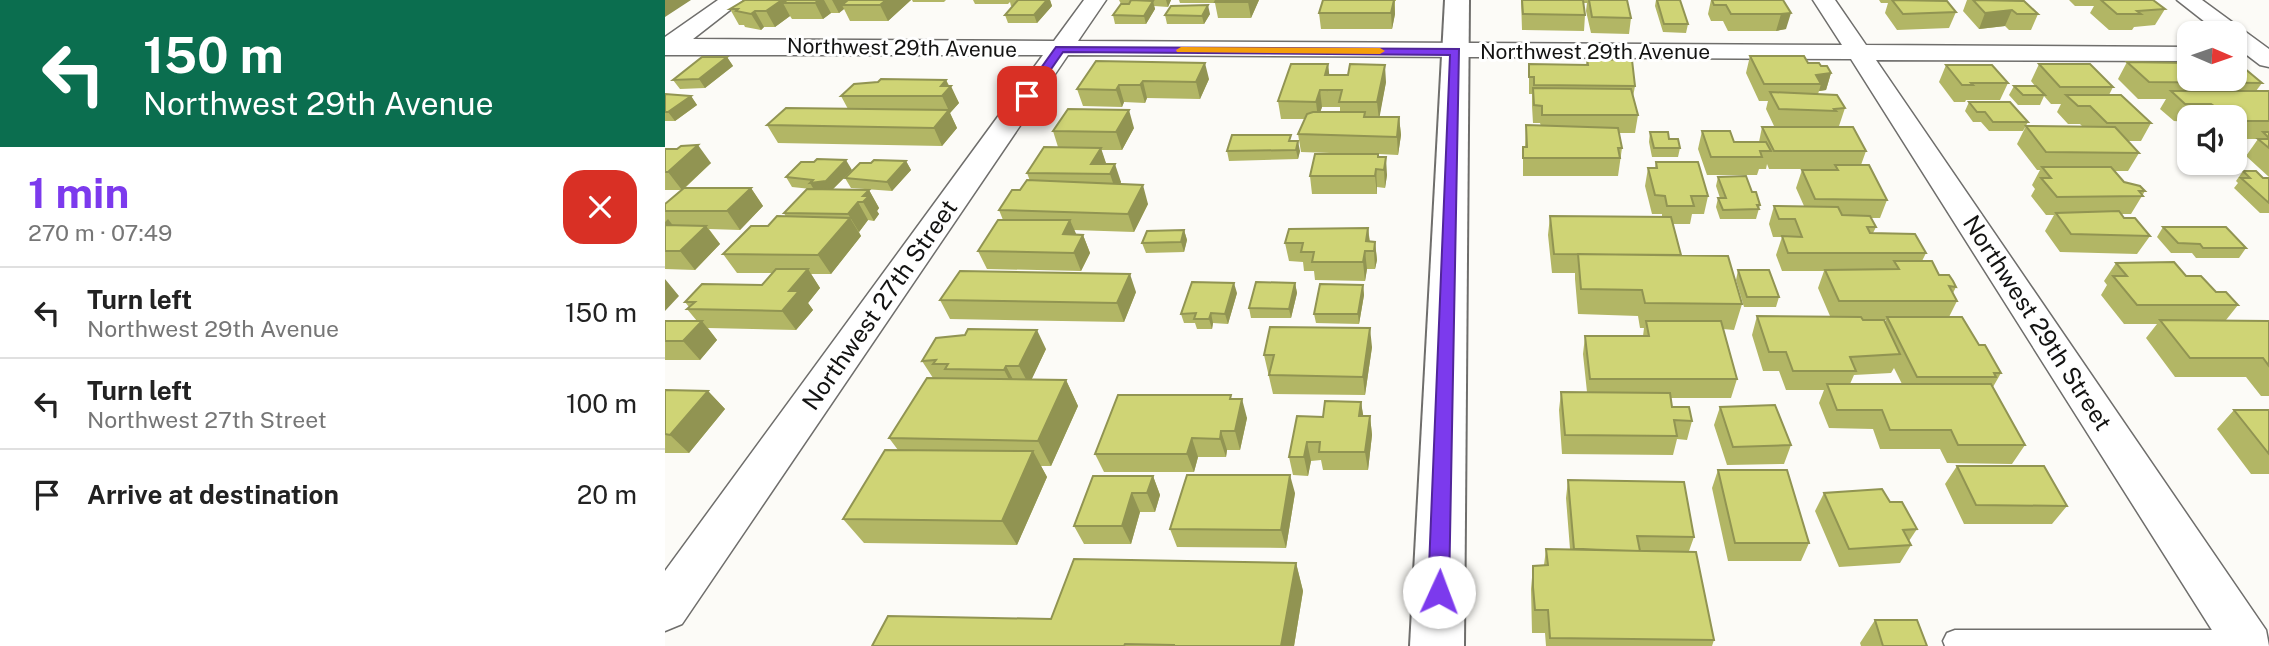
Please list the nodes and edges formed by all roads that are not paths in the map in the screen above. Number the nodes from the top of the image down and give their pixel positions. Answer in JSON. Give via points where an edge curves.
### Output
{"nodes":[{"id":1,"x":732,"y":0,"type":"edge"},
{"id":2,"x":1095,"y":0,"type":"edge"},
{"id":3,"x":1457,"y":0,"type":"edge"},
{"id":4,"x":1824,"y":0,"type":"edge"},
{"id":5,"x":2188,"y":0,"type":"edge"},
{"id":6,"x":2216,"y":21,"type":"edge"},
{"id":7,"x":2247,"y":43,"type":"edge"},
{"id":8,"x":666,"y":46,"type":"edge"},
{"id":9,"x":1060,"y":49,"type":"junction"},
{"id":10,"x":1455,"y":52,"type":"junction"},
{"id":11,"x":1859,"y":53,"type":"junction"},
{"id":12,"x":2177,"y":54,"type":"edge"},
{"id":13,"x":2247,"y":55,"type":"edge"},
{"id":14,"x":2266,"y":56,"type":"edge"},
{"id":15,"x":669,"y":597,"type":"edge"},
{"id":16,"x":1955,"y":641,"type":"dead end"},
{"id":17,"x":2247,"y":643,"type":"edge"},
{"id":18,"x":1437,"y":646,"type":"edge"}],
"edges":[{"from":1,"to":8,"type":"street"},
{"from":2,"to":9,"type":"street","name":"Northwest 27th Street"},
{"from":3,"to":10,"type":"street"},
{"from":4,"to":11,"type":"street","name":"Northwest 29th Street"},
{"from":5,"to":6,"type":"street"},
{"from":7,"to":14,"type":"street"},
{"from":8,"to":9,"type":"street","name":"Northwest 29th Avenue"},
{"from":9,"to":10,"type":"street","name":"Northwest 29th Avenue"},
{"from":9,"to":15,"type":"street","name":"Northwest 27th Street"},
{"from":10,"to":11,"type":"street","name":"Northwest 29th Avenue"},
{"from":10,"to":18,"type":"street"},
{"from":11,"to":12,"type":"street","name":"Northwest 29th Avenue"},
{"from":11,"to":17,"type":"street","name":"Northwest 29th Street"},
{"from":13,"to":14,"type":"street"},
{"from":16,"to":17,"type":"lane"}]}
